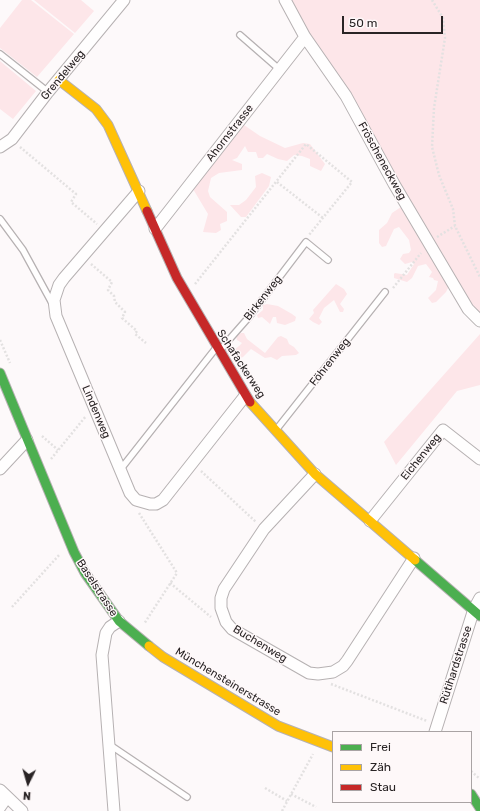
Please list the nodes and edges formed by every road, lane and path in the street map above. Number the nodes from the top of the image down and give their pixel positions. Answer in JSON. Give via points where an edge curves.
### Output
{"nodes":[{"id":1,"x":124,"y":0,"type":"edge"},
{"id":2,"x":285,"y":0,"type":"edge"},
{"id":3,"x":432,"y":0,"type":"edge"},
{"id":4,"x":240,"y":35,"type":"dead end"},
{"id":5,"x":305,"y":37,"type":"junction"},
{"id":6,"x":0,"y":54,"type":"edge"},
{"id":7,"x":279,"y":69,"type":"junction"},
{"id":8,"x":59,"y":80,"type":"junction"},
{"id":9,"x":48,"y":92,"type":"junction"},
{"id":10,"x":12,"y":139,"type":"junction"},
{"id":11,"x":0,"y":147,"type":"edge"},
{"id":12,"x":277,"y":182,"type":"junction"},
{"id":13,"x":139,"y":191,"type":"junction"},
{"id":14,"x":323,"y":218,"type":"junction"},
{"id":15,"x":0,"y":219,"type":"edge"},
{"id":16,"x":455,"y":226,"type":"junction"},
{"id":17,"x":155,"y":229,"type":"junction"},
{"id":18,"x":104,"y":230,"type":"junction"},
{"id":19,"x":306,"y":242,"type":"junction"},
{"id":20,"x":429,"y":243,"type":"junction"},
{"id":21,"x":82,"y":256,"type":"junction"},
{"id":22,"x":328,"y":260,"type":"dead end"},
{"id":23,"x":480,"y":277,"type":"edge"},
{"id":24,"x":385,"y":292,"type":"joint"},
{"id":25,"x":186,"y":295,"type":"junction"},
{"id":26,"x":55,"y":307,"type":"junction"},
{"id":27,"x":480,"y":321,"type":"edge"},
{"id":28,"x":146,"y":344,"type":"dead end"},
{"id":29,"x":217,"y":350,"type":"junction"},
{"id":30,"x":0,"y":372,"type":"edge"},
{"id":31,"x":245,"y":396,"type":"junction"},
{"id":32,"x":93,"y":406,"type":"junction"},
{"id":33,"x":275,"y":432,"type":"junction"},
{"id":34,"x":27,"y":440,"type":"junction"},
{"id":35,"x":480,"y":459,"type":"edge"},
{"id":36,"x":46,"y":461,"type":"dead end"},
{"id":37,"x":193,"y":463,"type":"junction"},
{"id":38,"x":0,"y":469,"type":"edge"},
{"id":39,"x":120,"y":470,"type":"junction"},
{"id":40,"x":315,"y":474,"type":"junction"},
{"id":41,"x":136,"y":500,"type":"junction"},
{"id":42,"x":370,"y":521,"type":"junction"},
{"id":43,"x":264,"y":529,"type":"junction"},
{"id":44,"x":70,"y":543,"type":"junction"},
{"id":45,"x":414,"y":558,"type":"junction"},
{"id":46,"x":170,"y":583,"type":"junction"},
{"id":47,"x":480,"y":598,"type":"edge"},
{"id":48,"x":12,"y":607,"type":"dead end"},
{"id":49,"x":477,"y":613,"type":"edge"},
{"id":50,"x":215,"y":619,"type":"dead end"},
{"id":51,"x":119,"y":621,"type":"junction"},
{"id":52,"x":140,"y":629,"type":"dead end"},
{"id":53,"x":309,"y":673,"type":"junction"},
{"id":54,"x":436,"y":728,"type":"edge"},
{"id":55,"x":320,"y":743,"type":"junction"},
{"id":56,"x":110,"y":745,"type":"junction"},
{"id":57,"x":332,"y":747,"type":"edge"},
{"id":58,"x":472,"y":772,"type":"edge"},
{"id":59,"x":480,"y":779,"type":"edge"},
{"id":60,"x":265,"y":788,"type":"dead end"},
{"id":61,"x":4,"y":793,"type":"edge"},
{"id":62,"x":291,"y":794,"type":"junction"},
{"id":63,"x":187,"y":796,"type":"dead end"},
{"id":64,"x":472,"y":796,"type":"edge"},
{"id":65,"x":287,"y":801,"type":"junction"},
{"id":66,"x":0,"y":807,"type":"edge"},
{"id":67,"x":316,"y":807,"type":"dead end"},
{"id":68,"x":480,"y":808,"type":"edge"},
{"id":69,"x":22,"y":811,"type":"edge"},
{"id":70,"x":114,"y":811,"type":"edge"},
{"id":71,"x":282,"y":811,"type":"edge"}],
"edges":[{"from":1,"to":8,"type":"street","name":"Grendelweg"},
{"from":2,"to":5,"type":"street","name":"Fröscheneckweg"},
{"from":3,"to":16,"type":"path","via":[[443,18],[445,38],[434,108],[432,147],[439,175],[453,209]]},
{"from":4,"to":7,"type":"lane"},
{"from":5,"to":7,"type":"street","name":"Ahornstrasse"},
{"from":5,"to":20,"type":"street","name":"Fröscheneckweg","via":[[346,96]]},
{"from":6,"to":9,"type":"lane"},
{"from":7,"to":17,"type":"street","name":"Ahornstrasse"},
{"from":8,"to":9,"type":"street","name":"Grendelweg"},
{"from":8,"to":13,"type":"street","name":"Schafackerweg","via":[[96,108],[108,125]]},
{"from":9,"to":10,"type":"street","name":"Grendelweg"},
{"from":10,"to":11,"type":"street","name":"Grendelweg"},
{"from":10,"to":18,"type":"path","via":[[76,194],[71,202]]},
{"from":12,"to":14,"type":"path"},
{"from":12,"to":14,"type":"path","via":[[306,144],[352,182]]},
{"from":12,"to":25,"type":"path"},
{"from":13,"to":17,"type":"street","name":"Schafackerweg"},
{"from":13,"to":18,"type":"street","name":"Lindenweg"},
{"from":14,"to":19,"type":"path"},
{"from":15,"to":26,"type":"lane","via":[[23,250]]},
{"from":16,"to":20,"type":"path"},
{"from":16,"to":23,"type":"path"},
{"from":17,"to":25,"type":"street","name":"Schafackerweg"},
{"from":18,"to":21,"type":"street","name":"Lindenweg"},
{"from":19,"to":22,"type":"lane"},
{"from":19,"to":29,"type":"lane","name":"Birkenweg","via":[[248,317]]},
{"from":20,"to":24,"type":"path","via":[[389,293]]},
{"from":20,"to":27,"type":"street","name":"Fröscheneckweg","via":[[468,309]]},
{"from":21,"to":26,"type":"street","name":"Lindenweg","via":[[59,285],[54,300]]},
{"from":21,"to":28,"type":"path","via":[[112,282],[108,290],[114,296],[115,302],[126,312],[122,318],[137,331],[135,334]]},
{"from":24,"to":33,"type":"lane","name":"Föhrenweg"},
{"from":25,"to":29,"type":"street","name":"Schafackerweg"},
{"from":26,"to":32,"type":"street","name":"Lindenweg","via":[[56,316]]},
{"from":29,"to":31,"type":"street","name":"Schafackerweg"},
{"from":29,"to":39,"type":"lane","name":"Birkenweg"},
{"from":30,"to":34,"type":"street","name":"Baselstrasse"},
{"from":31,"to":33,"type":"street","name":"Schafackerweg"},
{"from":31,"to":37,"type":"street"},
{"from":32,"to":36,"type":"path","via":[[50,460]]},
{"from":32,"to":39,"type":"street","name":"Lindenweg"},
{"from":33,"to":40,"type":"street","name":"Schafackerweg"},
{"from":34,"to":38,"type":"street"},
{"from":34,"to":44,"type":"street","name":"Baselstrasse"},
{"from":35,"to":42,"type":"street","name":"Eichenweg","via":[[443,430]]},
{"from":37,"to":41,"type":"street","via":[[163,500],[156,504]]},
{"from":37,"to":43,"type":"path"},
{"from":39,"to":41,"type":"street","name":"Lindenweg"},
{"from":40,"to":42,"type":"street","name":"Schafackerweg"},
{"from":40,"to":43,"type":"street","name":"Buchenweg"},
{"from":41,"to":46,"type":"path","via":[[134,505],[177,573]]},
{"from":42,"to":45,"type":"street","name":"Schafackerweg"},
{"from":43,"to":53,"type":"street","name":"Buchenweg","via":[[224,589],[221,598],[223,614],[232,630]]},
{"from":44,"to":48,"type":"path"},
{"from":44,"to":51,"type":"street","name":"Baselstrasse","via":[[85,573]]},
{"from":45,"to":49,"type":"street","name":"Schafackerweg"},
{"from":45,"to":53,"type":"street","via":[[343,666],[333,672]]},
{"from":46,"to":50,"type":"path"},
{"from":46,"to":52,"type":"path"},
{"from":47,"to":49,"type":"street","name":"Rütihardstrasse"},
{"from":49,"to":54,"type":"street","name":"Rütihardstrasse"},
{"from":51,"to":55,"type":"street","name":"Münchensteinerstrasse","via":[[162,657],[201,681],[278,726]]},
{"from":51,"to":56,"type":"street","name":"Baselstrasse","via":[[106,633],[102,655]]},
{"from":53,"to":54,"type":"path"},
{"from":55,"to":57,"type":"street","name":"Münchensteinerstrasse"},
{"from":55,"to":62,"type":"path"},
{"from":56,"to":63,"type":"lane"},
{"from":56,"to":70,"type":"street","name":"Baselstrasse"},
{"from":58,"to":59,"type":"path"},
{"from":60,"to":65,"type":"path"},
{"from":61,"to":66,"type":"street"},
{"from":61,"to":69,"type":"street"},
{"from":62,"to":65,"type":"path"},
{"from":62,"to":67,"type":"path"},
{"from":64,"to":68,"type":"street"},
{"from":65,"to":71,"type":"path"}]}
